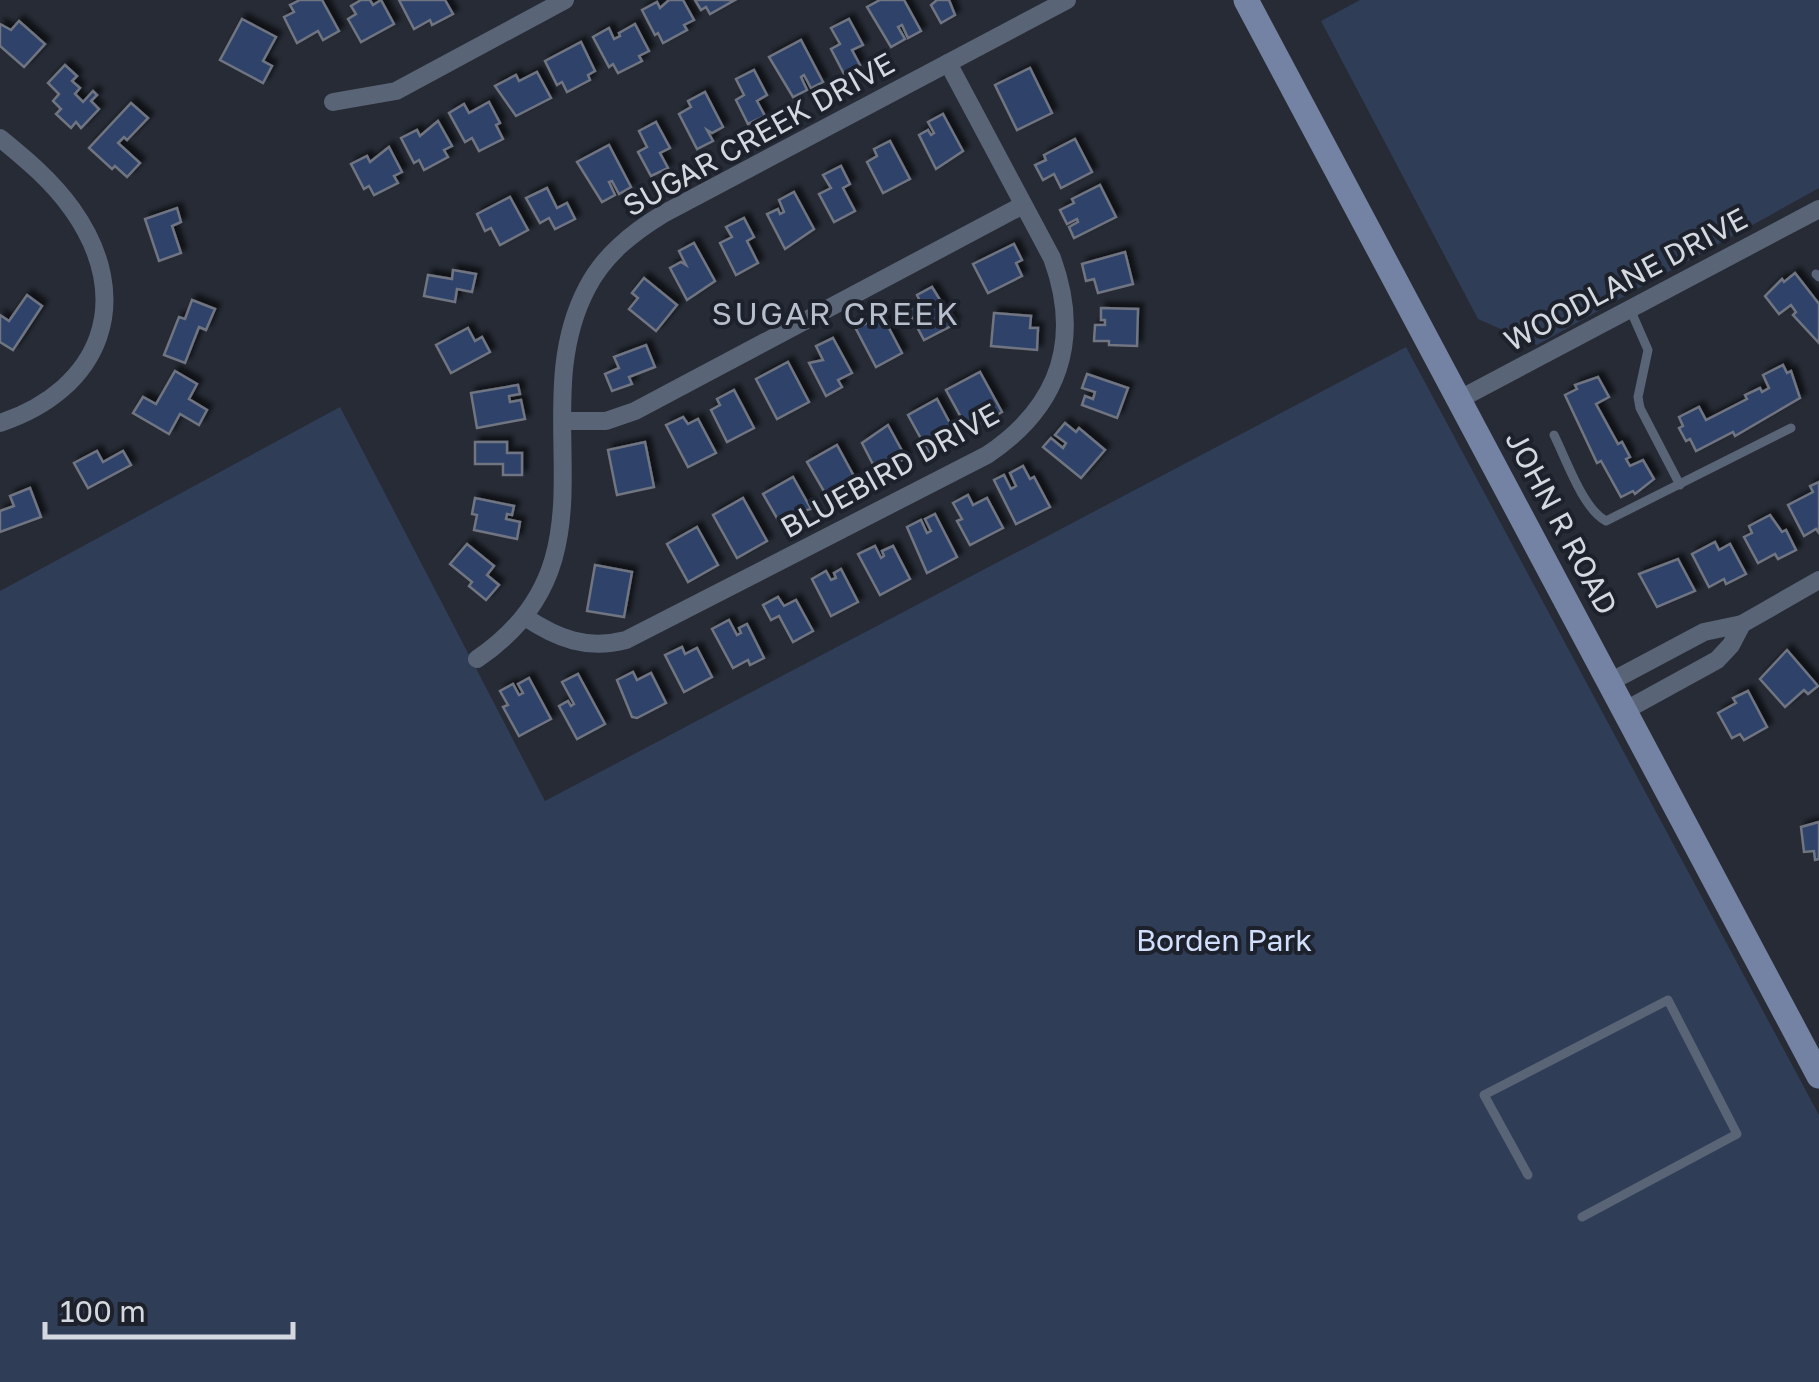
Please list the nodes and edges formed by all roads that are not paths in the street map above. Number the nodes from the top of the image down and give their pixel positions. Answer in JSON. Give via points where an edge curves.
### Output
{"nodes":[{"id":1,"x":565,"y":0,"type":"edge"},
{"id":2,"x":1068,"y":0,"type":"edge"},
{"id":3,"x":1246,"y":0,"type":"edge"},
{"id":4,"x":948,"y":63,"type":"junction"},
{"id":5,"x":333,"y":102,"type":"dead end"},
{"id":6,"x":0,"y":138,"type":"edge"},
{"id":7,"x":1023,"y":204,"type":"junction"},
{"id":8,"x":1819,"y":209,"type":"edge"},
{"id":9,"x":1630,"y":309,"type":"junction"},
{"id":10,"x":1458,"y":400,"type":"junction"},
{"id":11,"x":564,"y":422,"type":"junction"},
{"id":12,"x":0,"y":423,"type":"edge"},
{"id":13,"x":1791,"y":428,"type":"dead end"},
{"id":14,"x":1554,"y":435,"type":"dead end"},
{"id":15,"x":1680,"y":485,"type":"junction"},
{"id":16,"x":1819,"y":580,"type":"edge"},
{"id":17,"x":524,"y":617,"type":"junction"},
{"id":18,"x":1742,"y":624,"type":"junction"},
{"id":19,"x":477,"y":659,"type":"dead end"},
{"id":20,"x":1610,"y":682,"type":"junction"},
{"id":21,"x":1626,"y":710,"type":"junction"},
{"id":22,"x":1819,"y":1076,"type":"edge"},
{"id":23,"x":1528,"y":1174,"type":"dead end"},
{"id":24,"x":1582,"y":1216,"type":"dead end"}],
"edges":[{"from":1,"to":5,"type":"street","via":[[396,91]]},
{"from":2,"to":4,"type":"street","name":"SUGAR CREEK DRIVE"},
{"from":3,"to":10,"type":"main road","name":"JOHN R ROAD"},
{"from":4,"to":7,"type":"street","name":"BLUEBIRD DRIVE"},
{"from":4,"to":11,"type":"street","name":"SUGAR CREEK DRIVE","via":[[627,238],[597,271],[576,311],[565,364]]},
{"from":6,"to":12,"type":"street","via":[[72,209],[94,248],[105,319],[79,374],[44,404]]},
{"from":7,"to":11,"type":"street","via":[[634,411],[606,421]]},
{"from":7,"to":17,"type":"street","name":"BLUEBIRD DRIVE","via":[[1056,270],[1066,324],[1047,396],[1006,443],[626,640],[581,644]]},
{"from":8,"to":9,"type":"street","name":"WOODLANE DRIVE"},
{"from":9,"to":10,"type":"street","name":"WOODLANE DRIVE"},
{"from":9,"to":15,"type":"lane","via":[[1648,350],[1640,408]]},
{"from":10,"to":20,"type":"main road","name":"JOHN R ROAD"},
{"from":11,"to":17,"type":"street","name":"SUGAR CREEK DRIVE","via":[[558,546]]},
{"from":13,"to":15,"type":"lane"},
{"from":14,"to":15,"type":"lane","via":[[1585,497],[1606,521]]},
{"from":16,"to":18,"type":"street"},
{"from":17,"to":19,"type":"street","name":"SUGAR CREEK DRIVE"},
{"from":18,"to":20,"type":"street","via":[[1704,632]]},
{"from":18,"to":21,"type":"street","via":[[1717,660]]},
{"from":20,"to":21,"type":"main road","name":"JOHN R ROAD"},
{"from":21,"to":22,"type":"main road","name":"JOHN R ROAD"},
{"from":23,"to":24,"type":"lane","via":[[1484,1095],[1668,1000],[1737,1134]]}]}
